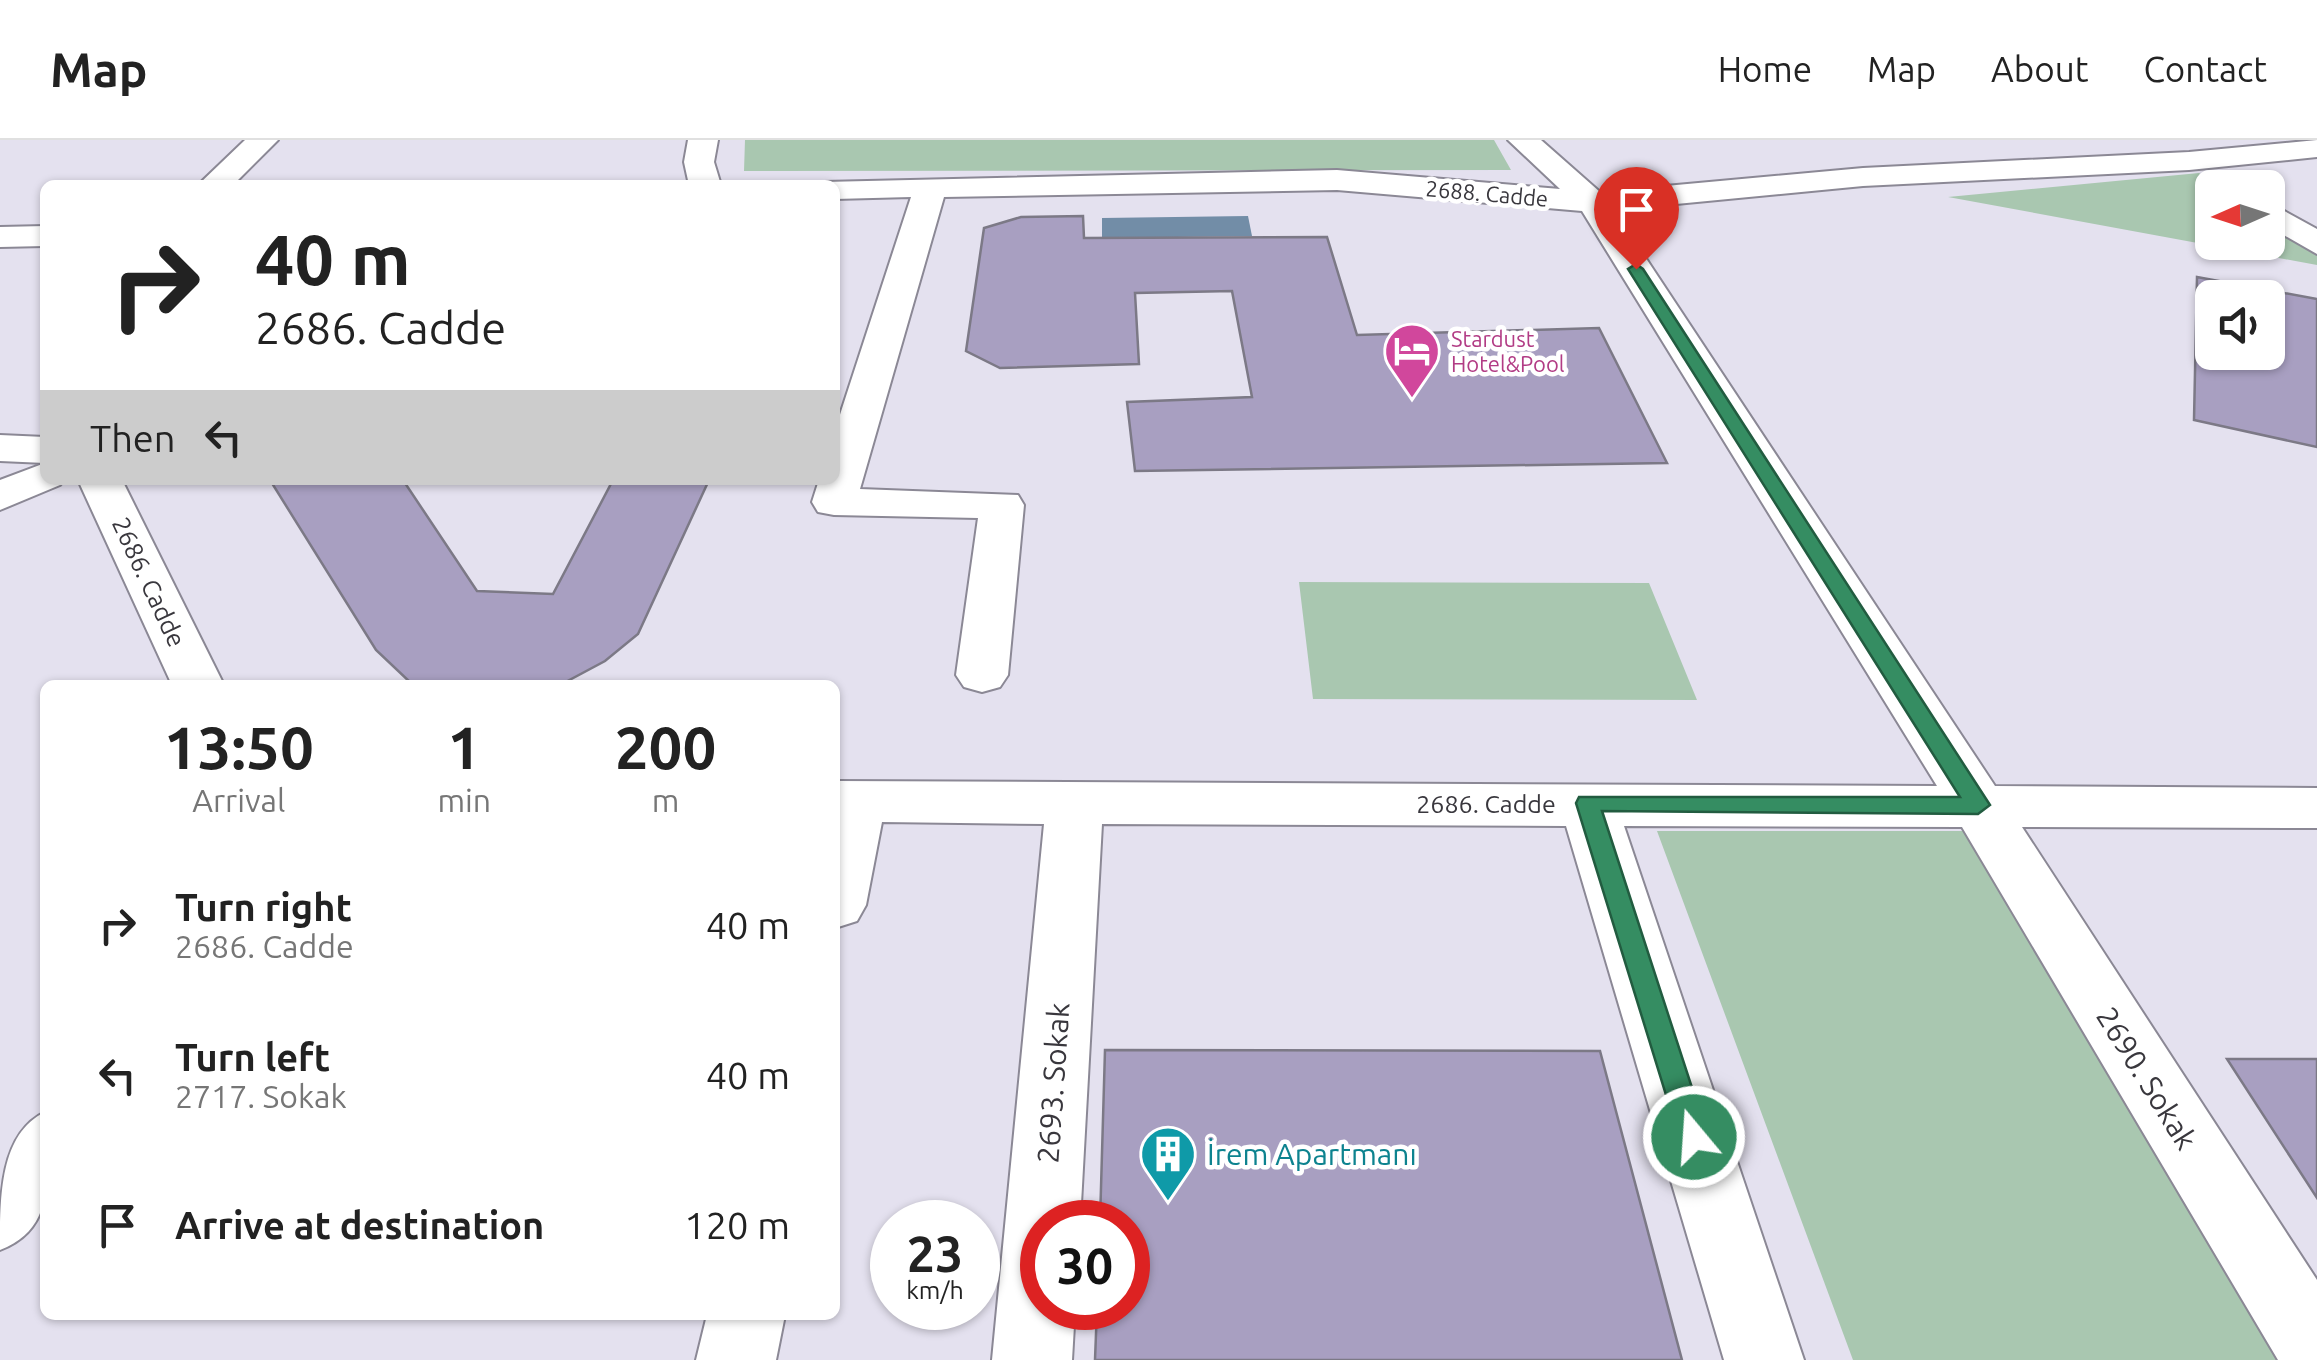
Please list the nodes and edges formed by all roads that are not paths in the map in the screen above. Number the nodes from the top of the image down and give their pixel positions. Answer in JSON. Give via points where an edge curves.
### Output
{"nodes":[{"id":1,"x":262,"y":140,"type":"edge"},
{"id":2,"x":703,"y":140,"type":"edge"},
{"id":3,"x":1523,"y":140,"type":"edge"},
{"id":4,"x":2150,"y":140,"type":"edge"},
{"id":5,"x":2317,"y":148,"type":"edge"},
{"id":6,"x":2188,"y":161,"type":"junction"},
{"id":7,"x":2202,"y":170,"type":"edge"},
{"id":8,"x":219,"y":180,"type":"edge"},
{"id":9,"x":704,"y":180,"type":"edge"},
{"id":10,"x":840,"y":189,"type":"edge"},
{"id":11,"x":930,"y":189,"type":"junction"},
{"id":12,"x":1593,"y":202,"type":"junction"},
{"id":13,"x":2285,"y":223,"type":"edge"},
{"id":14,"x":40,"y":236,"type":"edge"},
{"id":15,"x":0,"y":237,"type":"edge"},
{"id":16,"x":2317,"y":244,"type":"edge"},
{"id":17,"x":0,"y":448,"type":"edge"},
{"id":18,"x":40,"y":453,"type":"edge"},
{"id":19,"x":40,"y":455,"type":"edge"},
{"id":20,"x":0,"y":464,"type":"edge"},
{"id":21,"x":40,"y":478,"type":"edge"},
{"id":22,"x":840,"y":482,"type":"edge"},
{"id":23,"x":102,"y":485,"type":"edge"},
{"id":24,"x":839,"y":485,"type":"edge"},
{"id":25,"x":0,"y":497,"type":"edge"},
{"id":26,"x":982,"y":676,"type":"dead end"},
{"id":27,"x":196,"y":680,"type":"edge"},
{"id":28,"x":846,"y":801,"type":"edge"},
{"id":29,"x":1588,"y":803,"type":"junction"},
{"id":30,"x":1978,"y":805,"type":"junction"},
{"id":31,"x":1074,"y":806,"type":"junction"},
{"id":32,"x":2317,"y":808,"type":"edge"},
{"id":33,"x":840,"y":858,"type":"edge"},
{"id":34,"x":40,"y":1152,"type":"edge"},
{"id":35,"x":0,"y":1216,"type":"edge"},
{"id":36,"x":745,"y":1320,"type":"edge"},
{"id":37,"x":2317,"y":1351,"type":"edge"},
{"id":38,"x":736,"y":1360,"type":"edge"},
{"id":39,"x":1032,"y":1360,"type":"edge"},
{"id":40,"x":1764,"y":1360,"type":"edge"}],
"edges":[{"from":1,"to":8,"type":"street"},
{"from":2,"to":9,"type":"street"},
{"from":3,"to":12,"type":"street","name":"2690. Sokak"},
{"from":4,"to":6,"type":"street"},
{"from":5,"to":6,"type":"street","name":"2688. Cadde"},
{"from":6,"to":7,"type":"street"},
{"from":6,"to":12,"type":"street","name":"2688. Cadde","via":[[1863,177]]},
{"from":10,"to":11,"type":"street","name":"2688. Cadde"},
{"from":11,"to":12,"type":"street","name":"2688. Cadde","via":[[1337,180]]},
{"from":11,"to":22,"type":"street"},
{"from":12,"to":30,"type":"street","name":"2690. Sokak"},
{"from":13,"to":16,"type":"street"},
{"from":14,"to":15,"type":"street"},
{"from":17,"to":18,"type":"street"},
{"from":19,"to":20,"type":"street"},
{"from":21,"to":25,"type":"street"},
{"from":23,"to":27,"type":"street","name":"2686. Cadde"},
{"from":24,"to":26,"type":"street","via":[[834,502],[1002,505]]},
{"from":28,"to":31,"type":"street","name":"2686. Cadde"},
{"from":28,"to":33,"type":"street"},
{"from":29,"to":30,"type":"street","name":"2686. Cadde"},
{"from":29,"to":31,"type":"street","name":"2686. Cadde"},
{"from":29,"to":40,"type":"street"},
{"from":30,"to":32,"type":"street","name":"2686. Cadde"},
{"from":30,"to":37,"type":"street","name":"2690. Sokak"},
{"from":31,"to":39,"type":"street","name":"2693. Sokak"},
{"from":34,"to":35,"type":"street"},
{"from":36,"to":38,"type":"street"}]}
